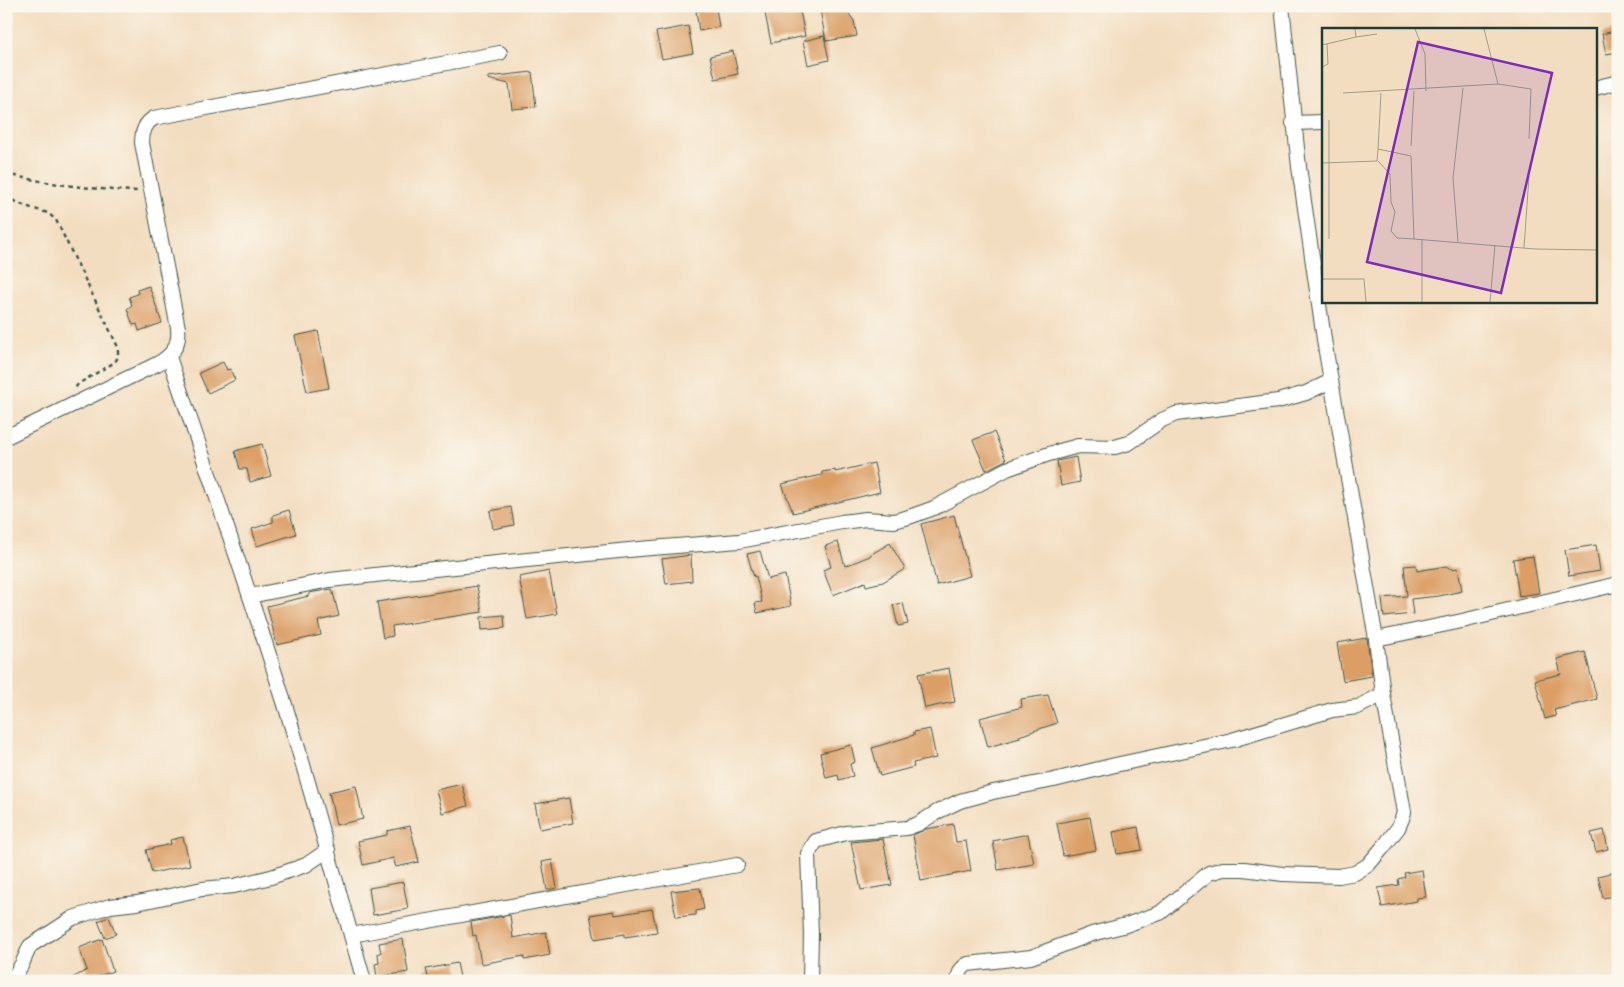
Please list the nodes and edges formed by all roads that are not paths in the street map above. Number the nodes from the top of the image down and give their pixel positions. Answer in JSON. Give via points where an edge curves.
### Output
{"nodes":[{"id":1,"x":1282,"y":6,"type":"edge"},
{"id":2,"x":500,"y":53,"type":"dead end"},
{"id":3,"x":1618,"y":82,"type":"edge"},
{"id":4,"x":1596,"y":88,"type":"edge"},
{"id":5,"x":1322,"y":122,"type":"edge"},
{"id":6,"x":1293,"y":123,"type":"junction"},
{"id":7,"x":169,"y":357,"type":"junction"},
{"id":8,"x":1331,"y":381,"type":"junction"},
{"id":9,"x":6,"y":437,"type":"edge"},
{"id":10,"x":1618,"y":584,"type":"edge"},
{"id":11,"x":250,"y":596,"type":"junction"},
{"id":12,"x":1376,"y":639,"type":"junction"},
{"id":13,"x":1383,"y":694,"type":"junction"},
{"id":14,"x":328,"y":850,"type":"junction"},
{"id":15,"x":737,"y":865,"type":"dead end"},
{"id":16,"x":351,"y":935,"type":"junction"},
{"id":17,"x":8,"y":981,"type":"edge"},
{"id":18,"x":364,"y":981,"type":"edge"},
{"id":19,"x":810,"y":981,"type":"edge"},
{"id":20,"x":958,"y":981,"type":"edge"}],
"edges":[{"from":1,"to":6,"type":"street"},
{"from":2,"to":7,"type":"street","via":[[154,118],[147,124],[142,138],[178,336]]},
{"from":3,"to":4,"type":"street"},
{"from":5,"to":6,"type":"street"},
{"from":6,"to":8,"type":"street"},
{"from":7,"to":9,"type":"street"},
{"from":7,"to":11,"type":"street"},
{"from":8,"to":11,"type":"street","via":[[1278,401],[1176,414],[1129,443],[1115,447],[1078,446],[1049,454],[1007,469],[934,508],[894,521],[866,519],[739,541],[330,580]]},
{"from":8,"to":12,"type":"street"},
{"from":10,"to":12,"type":"street"},
{"from":11,"to":14,"type":"street"},
{"from":12,"to":13,"type":"street"},
{"from":13,"to":19,"type":"street","via":[[1358,707],[1332,710],[1232,740],[960,801],[907,828],[846,833],[816,841],[808,854]]},
{"from":13,"to":20,"type":"street","via":[[1404,812],[1398,828],[1368,865],[1355,873],[1339,876],[1223,869],[1209,873],[1160,913],[1031,956],[968,964],[959,973]]},
{"from":14,"to":16,"type":"street"},
{"from":14,"to":17,"type":"street","via":[[306,865],[271,877],[110,906],[74,918],[30,946],[14,977]]},
{"from":15,"to":16,"type":"street"},
{"from":16,"to":18,"type":"street"}]}
